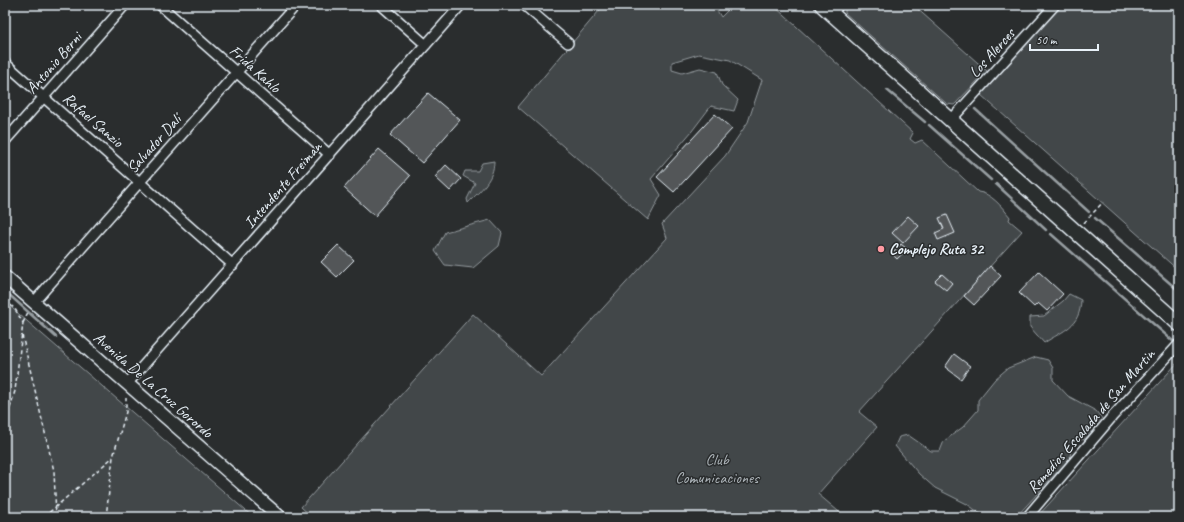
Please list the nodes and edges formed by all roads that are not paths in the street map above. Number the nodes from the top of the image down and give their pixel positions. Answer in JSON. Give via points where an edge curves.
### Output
{"nodes":[{"id":1,"x":125,"y":5,"type":"edge"},
{"id":2,"x":160,"y":5,"type":"edge"},
{"id":3,"x":296,"y":5,"type":"edge"},
{"id":4,"x":381,"y":5,"type":"edge"},
{"id":5,"x":461,"y":5,"type":"edge"},
{"id":6,"x":524,"y":5,"type":"edge"},
{"id":7,"x":1055,"y":5,"type":"edge"},
{"id":8,"x":831,"y":8,"type":"edge"},
{"id":9,"x":568,"y":43,"type":"dead end"},
{"id":10,"x":426,"y":45,"type":"junction"},
{"id":11,"x":5,"y":63,"type":"edge"},
{"id":12,"x":237,"y":73,"type":"junction"},
{"id":13,"x":44,"y":97,"type":"junction"},
{"id":14,"x":951,"y":120,"type":"junction"},
{"id":15,"x":5,"y":141,"type":"edge"},
{"id":16,"x":330,"y":155,"type":"junction"},
{"id":17,"x":140,"y":182,"type":"junction"},
{"id":18,"x":233,"y":265,"type":"junction"},
{"id":19,"x":5,"y":277,"type":"edge"},
{"id":20,"x":34,"y":302,"type":"junction"},
{"id":21,"x":1179,"y":324,"type":"edge"},
{"id":22,"x":1179,"y":344,"type":"edge"},
{"id":23,"x":127,"y":384,"type":"junction"},
{"id":24,"x":280,"y":517,"type":"edge"},
{"id":25,"x":1026,"y":517,"type":"edge"}],
"edges":[{"from":1,"to":13,"type":"street","name":"Antonio Berni"},
{"from":2,"to":12,"type":"street","name":"Frida Kahlo"},
{"from":3,"to":12,"type":"street","name":"Salvador Dalí"},
{"from":4,"to":10,"type":"street"},
{"from":5,"to":10,"type":"street","name":"Intendente Freiman"},
{"from":6,"to":9,"type":"street"},
{"from":7,"to":14,"type":"street","name":"Los Alerces"},
{"from":8,"to":14,"type":"main road"},
{"from":10,"to":16,"type":"street","name":"Intendente Freiman"},
{"from":11,"to":13,"type":"street","name":"Rafael Sanzio"},
{"from":12,"to":16,"type":"street","name":"Frida Kahlo"},
{"from":12,"to":17,"type":"street","name":"Salvador Dalí"},
{"from":13,"to":15,"type":"street","name":"Antonio Berni"},
{"from":13,"to":17,"type":"street","name":"Rafael Sanzio"},
{"from":14,"to":21,"type":"main road"},
{"from":16,"to":18,"type":"street","name":"Intendente Freiman"},
{"from":17,"to":18,"type":"street","name":"Rafael Sanzio"},
{"from":17,"to":20,"type":"street","name":"Salvador Dalí"},
{"from":18,"to":23,"type":"street","name":"Intendente Freiman"},
{"from":19,"to":20,"type":"main road","name":"Avenida De La Cruz Gorordo"},
{"from":20,"to":23,"type":"main road","name":"Avenida De La Cruz Gorordo"},
{"from":22,"to":25,"type":"street","name":"Remedios Escalada de San Martin"},
{"from":23,"to":24,"type":"main road","name":"Avenida De La Cruz Gorordo"}]}
